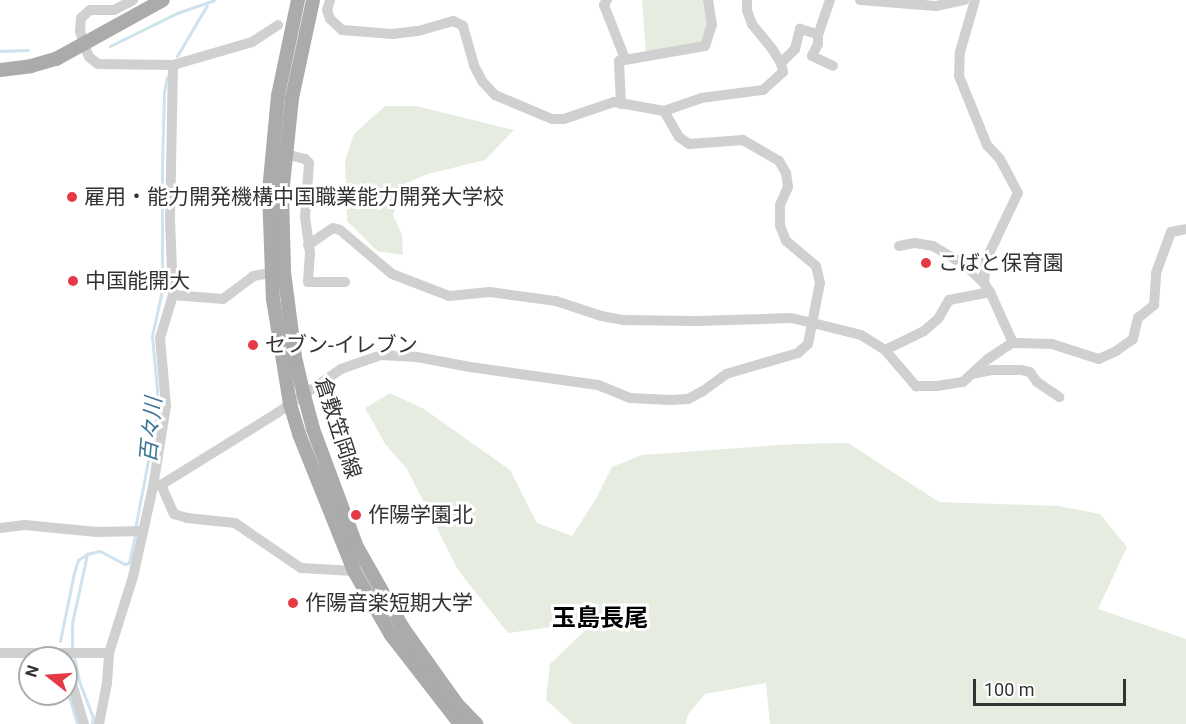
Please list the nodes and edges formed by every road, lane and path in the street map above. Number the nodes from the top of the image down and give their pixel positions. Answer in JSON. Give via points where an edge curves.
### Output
{"nodes":[{"id":1,"x":133,"y":0,"type":"edge"},
{"id":2,"x":163,"y":0,"type":"edge"},
{"id":3,"x":298,"y":0,"type":"edge"},
{"id":4,"x":313,"y":0,"type":"edge"},
{"id":5,"x":330,"y":0,"type":"edge"},
{"id":6,"x":607,"y":0,"type":"edge"},
{"id":7,"x":708,"y":0,"type":"edge"},
{"id":8,"x":747,"y":0,"type":"edge"},
{"id":9,"x":830,"y":0,"type":"edge"},
{"id":10,"x":860,"y":0,"type":"edge"},
{"id":11,"x":964,"y":0,"type":"edge"},
{"id":12,"x":975,"y":0,"type":"edge"},
{"id":13,"x":278,"y":25,"type":"dead end"},
{"id":14,"x":818,"y":34,"type":"junction"},
{"id":15,"x":84,"y":45,"type":"junction"},
{"id":16,"x":625,"y":59,"type":"junction"},
{"id":17,"x":781,"y":63,"type":"junction"},
{"id":18,"x":173,"y":65,"type":"junction"},
{"id":19,"x":832,"y":66,"type":"dead end"},
{"id":20,"x":0,"y":70,"type":"edge"},
{"id":21,"x":621,"y":104,"type":"junction"},
{"id":22,"x":664,"y":111,"type":"junction"},
{"id":23,"x":285,"y":154,"type":"junction"},
{"id":24,"x":1186,"y":229,"type":"edge"},
{"id":25,"x":309,"y":245,"type":"junction"},
{"id":26,"x":899,"y":246,"type":"dead end"},
{"id":27,"x":270,"y":273,"type":"junction"},
{"id":28,"x":345,"y":282,"type":"dead end"},
{"id":29,"x":987,"y":288,"type":"junction"},
{"id":30,"x":173,"y":295,"type":"junction"},
{"id":31,"x":813,"y":323,"type":"junction"},
{"id":32,"x":1013,"y":343,"type":"junction"},
{"id":33,"x":885,"y":350,"type":"junction"},
{"id":34,"x":972,"y":374,"type":"junction"},
{"id":35,"x":304,"y":395,"type":"junction"},
{"id":36,"x":1059,"y":397,"type":"dead end"},
{"id":37,"x":290,"y":404,"type":"junction"},
{"id":38,"x":157,"y":486,"type":"junction"},
{"id":39,"x":0,"y":528,"type":"edge"},
{"id":40,"x":140,"y":530,"type":"junction"},
{"id":41,"x":354,"y":571,"type":"junction"},
{"id":42,"x":0,"y":653,"type":"edge"},
{"id":43,"x":109,"y":653,"type":"junction"},
{"id":44,"x":18,"y":654,"type":"edge"},
{"id":45,"x":78,"y":655,"type":"edge"},
{"id":46,"x":78,"y":704,"type":"edge"},
{"id":47,"x":84,"y":724,"type":"edge"},
{"id":48,"x":99,"y":724,"type":"edge"},
{"id":49,"x":460,"y":724,"type":"edge"},
{"id":50,"x":476,"y":724,"type":"edge"}],
"edges":[{"from":1,"to":15,"type":"street","via":[[114,10],[85,13],[80,24]]},
{"from":2,"to":15,"type":"main road"},
{"from":3,"to":27,"type":"main road","name":"倉敷笠岡線","via":[[274,125],[269,192]]},
{"from":4,"to":23,"type":"main road","name":"倉敷笠岡線","via":[[296,72]]},
{"from":5,"to":21,"type":"street","via":[[330,19],[342,30],[392,34],[453,21],[463,26],[474,65],[495,95],[552,119],[564,119],[614,102]]},
{"from":6,"to":16,"type":"street","via":[[604,5]]},
{"from":7,"to":16,"type":"street","via":[[712,25],[705,46]]},
{"from":8,"to":17,"type":"street","via":[[752,24]]},
{"from":9,"to":14,"type":"street"},
{"from":10,"to":11,"type":"street","via":[[936,6]]},
{"from":12,"to":29,"type":"street","via":[[960,52],[959,76],[987,145],[1000,159],[1018,193],[986,260]]},
{"from":13,"to":18,"type":"street","via":[[252,42]]},
{"from":14,"to":17,"type":"street","via":[[800,29],[795,49]]},
{"from":14,"to":19,"type":"street","via":[[812,56]]},
{"from":15,"to":18,"type":"street","via":[[89,57],[98,64]]},
{"from":15,"to":20,"type":"main road","via":[[44,63]]},
{"from":16,"to":21,"type":"street","via":[[617,64]]},
{"from":17,"to":22,"type":"street","via":[[783,72],[763,90],[701,98]]},
{"from":18,"to":30,"type":"street"},
{"from":21,"to":22,"type":"street"},
{"from":22,"to":31,"type":"street","via":[[679,137],[689,144],[743,140],[779,161],[788,187],[780,205],[780,225],[786,241],[816,266],[820,283]]},
{"from":23,"to":25,"type":"street","via":[[309,163],[305,217]]},
{"from":23,"to":35,"type":"main road","name":"倉敷笠岡線","via":[[284,272]]},
{"from":24,"to":32,"type":"street","via":[[1171,232],[1156,273],[1154,305],[1138,318],[1134,339],[1116,351],[1099,358],[1052,344]]},
{"from":25,"to":28,"type":"street","via":[[308,282]]},
{"from":25,"to":31,"type":"street","via":[[333,228],[340,230],[392,274],[449,296],[489,292],[556,301],[623,320],[791,318]]},
{"from":26,"to":29,"type":"street","via":[[933,246],[970,268]]},
{"from":27,"to":30,"type":"street","via":[[253,276],[223,299]]},
{"from":27,"to":37,"type":"main road","name":"倉敷笠岡線"},
{"from":29,"to":32,"type":"street"},
{"from":29,"to":33,"type":"street","via":[[950,300],[938,319],[924,331]]},
{"from":30,"to":38,"type":"street","via":[[160,338],[166,406]]},
{"from":31,"to":33,"type":"street","via":[[861,335]]},
{"from":31,"to":35,"type":"street","via":[[808,344],[798,353],[726,374],[688,399],[630,398],[598,385],[381,354],[341,369]]},
{"from":32,"to":34,"type":"street"},
{"from":33,"to":34,"type":"street","via":[[916,386],[950,385],[963,382]]},
{"from":34,"to":36,"type":"street","via":[[1013,368],[1030,372],[1037,382]]},
{"from":35,"to":37,"type":"street"},
{"from":35,"to":50,"type":"main road","name":"倉敷笠岡線","via":[[357,547],[404,628],[457,704]]},
{"from":37,"to":38,"type":"street"},
{"from":37,"to":41,"type":"main road","name":"倉敷笠岡線","via":[[298,434]]},
{"from":38,"to":40,"type":"street"},
{"from":38,"to":41,"type":"street","via":[[174,514],[187,519],[235,523],[302,568]]},
{"from":39,"to":40,"type":"street","via":[[25,525],[120,533]]},
{"from":40,"to":43,"type":"street","via":[[133,577]]},
{"from":41,"to":49,"type":"main road","name":"倉敷笠岡線","via":[[391,635]]},
{"from":42,"to":44,"type":"street"},
{"from":43,"to":45,"type":"street"},
{"from":43,"to":48,"type":"street"},
{"from":46,"to":47,"type":"street"}]}
